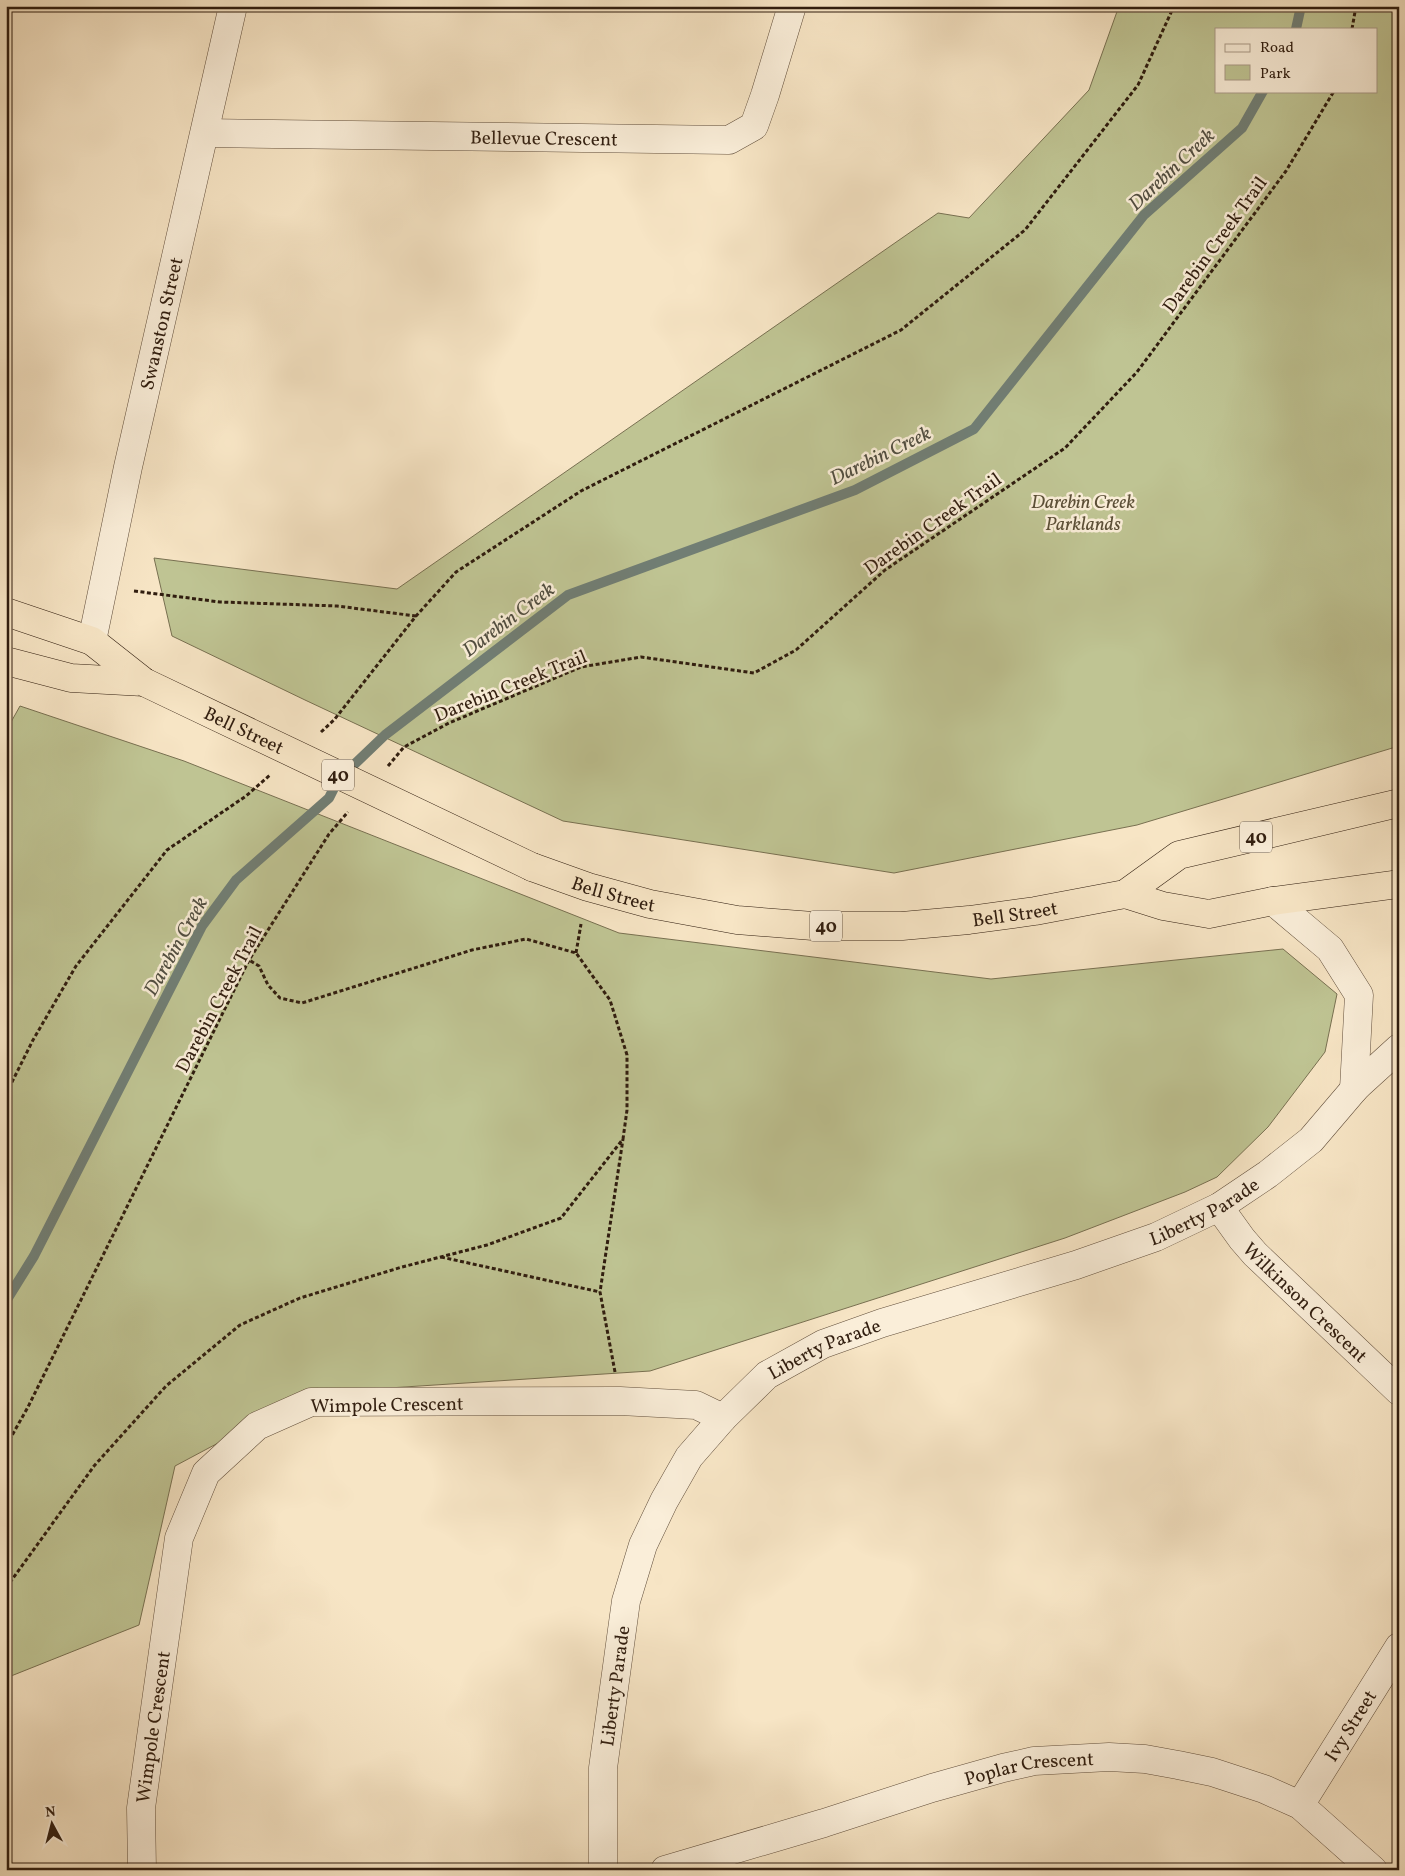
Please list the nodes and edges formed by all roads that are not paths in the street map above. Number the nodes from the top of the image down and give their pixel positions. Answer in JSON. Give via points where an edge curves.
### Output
{"nodes":[{"id":1,"x":233,"y":6,"type":"edge"},
{"id":2,"x":792,"y":6,"type":"edge"},
{"id":3,"x":205,"y":134,"type":"junction"},
{"id":4,"x":6,"y":612,"type":"edge"},
{"id":5,"x":92,"y":641,"type":"junction"},
{"id":6,"x":6,"y":661,"type":"edge"},
{"id":7,"x":144,"y":682,"type":"junction"},
{"id":8,"x":1399,"y":803,"type":"edge"},
{"id":9,"x":1399,"y":884,"type":"edge"},
{"id":10,"x":1124,"y":894,"type":"junction"},
{"id":11,"x":1273,"y":901,"type":"junction"},
{"id":12,"x":1399,"y":1048,"type":"edge"},
{"id":13,"x":1358,"y":1086,"type":"junction"},
{"id":14,"x":1219,"y":1206,"type":"junction"},
{"id":15,"x":1399,"y":1391,"type":"edge"},
{"id":16,"x":723,"y":1418,"type":"junction"},
{"id":17,"x":1399,"y":1647,"type":"edge"},
{"id":18,"x":1300,"y":1805,"type":"junction"},
{"id":19,"x":142,"y":1870,"type":"edge"},
{"id":20,"x":603,"y":1870,"type":"edge"},
{"id":21,"x":665,"y":1870,"type":"edge"},
{"id":22,"x":1373,"y":1870,"type":"edge"}],
"edges":[{"from":1,"to":3,"type":"street","name":"Swanston Street"},
{"from":2,"to":3,"type":"street","name":"Bellevue Crescent","via":[[754,126],[729,140]]},
{"from":3,"to":5,"type":"street","name":"Swanston Street","via":[[128,467]]},
{"from":4,"to":5,"type":"highway","name":"Bell Street","number":"40"},
{"from":5,"to":7,"type":"highway","name":"Bell Street","number":"40"},
{"from":6,"to":7,"type":"highway","name":"Bell Street","number":"40","via":[[71,678]]},
{"from":7,"to":10,"type":"highway","name":"Bell Street","number":"40","bridge":true,"via":[[532,867],[650,904],[737,920],[813,926],[902,926],[1034,912]]},
{"from":8,"to":10,"type":"highway","name":"Bell Street","number":"40","via":[[1179,855]]},
{"from":9,"to":11,"type":"highway","name":"Bell Street","number":"40"},
{"from":10,"to":11,"type":"highway","name":"Bell Street","number":"40","via":[[1163,906],[1209,914]]},
{"from":11,"to":13,"type":"street","via":[[1330,949],[1360,995],[1354,1089]]},
{"from":12,"to":13,"type":"street","name":"Liberty Parade"},
{"from":13,"to":14,"type":"street","name":"Liberty Parade","via":[[1311,1140],[1268,1174]]},
{"from":14,"to":15,"type":"street","name":"Wilkinson Crescent","via":[[1254,1254]]},
{"from":14,"to":16,"type":"street","name":"Liberty Parade","via":[[1156,1237],[1076,1265],[823,1344],[767,1375]]},
{"from":16,"to":19,"type":"street","name":"Wimpole Crescent","via":[[696,1405],[620,1402],[311,1402],[257,1426],[206,1473],[179,1538],[142,1808]]},
{"from":16,"to":20,"type":"street","name":"Liberty Parade","via":[[689,1457],[664,1501],[643,1545],[626,1601],[603,1768]]},
{"from":17,"to":18,"type":"street","name":"Ivy Street"},
{"from":18,"to":21,"type":"street","name":"Poplar Crescent","via":[[1212,1772],[1144,1759],[1109,1756],[1034,1761],[932,1788]]},
{"from":18,"to":22,"type":"street","name":"Poplar Crescent"}]}
